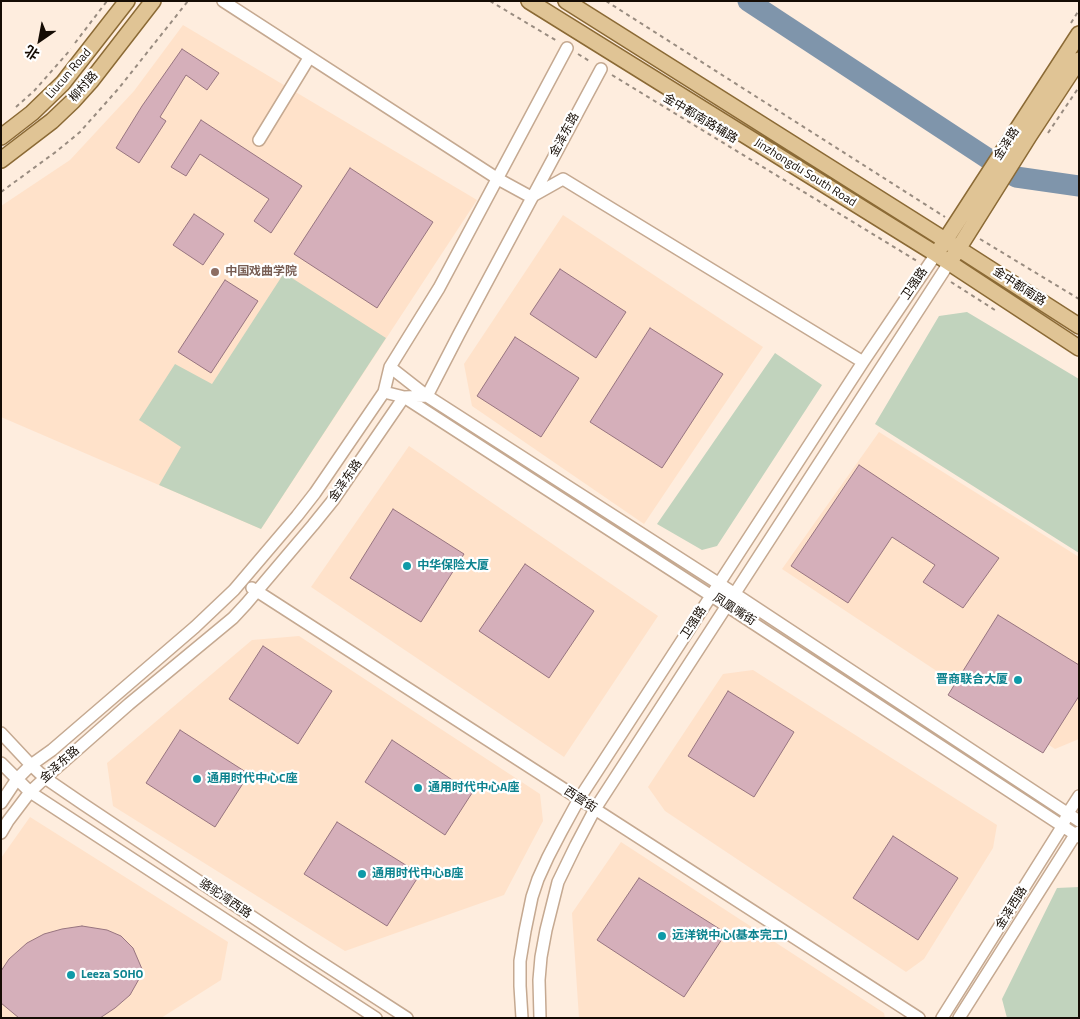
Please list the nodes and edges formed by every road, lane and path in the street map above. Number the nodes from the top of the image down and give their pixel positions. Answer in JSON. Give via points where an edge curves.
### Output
{"nodes":[{"id":1,"x":107,"y":1,"type":"edge"},
{"id":2,"x":127,"y":1,"type":"edge"},
{"id":3,"x":153,"y":1,"type":"edge"},
{"id":4,"x":188,"y":1,"type":"edge"},
{"id":5,"x":223,"y":1,"type":"edge"},
{"id":6,"x":490,"y":1,"type":"edge"},
{"id":7,"x":529,"y":1,"type":"edge"},
{"id":8,"x":566,"y":1,"type":"edge"},
{"id":9,"x":606,"y":1,"type":"edge"},
{"id":10,"x":1079,"y":34,"type":"edge"},
{"id":11,"x":568,"y":48,"type":"junction"},
{"id":12,"x":309,"y":58,"type":"junction"},
{"id":13,"x":1079,"y":60,"type":"edge"},
{"id":14,"x":601,"y":68,"type":"junction"},
{"id":15,"x":1079,"y":87,"type":"edge"},
{"id":16,"x":11,"y":112,"type":"dead end"},
{"id":17,"x":1023,"y":132,"type":"junction"},
{"id":18,"x":1046,"y":136,"type":"dead end"},
{"id":19,"x":1,"y":137,"type":"edge"},
{"id":20,"x":259,"y":140,"type":"dead end"},
{"id":21,"x":1,"y":160,"type":"edge"},
{"id":22,"x":498,"y":179,"type":"junction"},
{"id":23,"x":1,"y":192,"type":"edge"},
{"id":24,"x":531,"y":197,"type":"junction"},
{"id":25,"x":956,"y":223,"type":"junction"},
{"id":26,"x":969,"y":232,"type":"junction"},
{"id":27,"x":945,"y":240,"type":"junction"},
{"id":28,"x":959,"y":248,"type":"junction"},
{"id":29,"x":936,"y":254,"type":"junction"},
{"id":30,"x":949,"y":263,"type":"junction"},
{"id":31,"x":927,"y":267,"type":"junction"},
{"id":32,"x":941,"y":276,"type":"junction"},
{"id":33,"x":1079,"y":299,"type":"edge"},
{"id":34,"x":998,"y":312,"type":"dead end"},
{"id":35,"x":1079,"y":326,"type":"edge"},
{"id":36,"x":1079,"y":348,"type":"edge"},
{"id":37,"x":863,"y":362,"type":"junction"},
{"id":38,"x":390,"y":367,"type":"junction"},
{"id":39,"x":384,"y":392,"type":"junction"},
{"id":40,"x":427,"y":396,"type":"junction"},
{"id":41,"x":404,"y":397,"type":"junction"},
{"id":42,"x":243,"y":581,"type":"junction"},
{"id":43,"x":719,"y":584,"type":"junction"},
{"id":44,"x":257,"y":591,"type":"junction"},
{"id":45,"x":735,"y":594,"type":"junction"},
{"id":46,"x":712,"y":596,"type":"junction"},
{"id":47,"x":727,"y":606,"type":"junction"},
{"id":48,"x":1,"y":733,"type":"edge"},
{"id":49,"x":1,"y":763,"type":"edge"},
{"id":50,"x":31,"y":765,"type":"junction"},
{"id":51,"x":45,"y":778,"type":"junction"},
{"id":52,"x":17,"y":779,"type":"junction"},
{"id":53,"x":30,"y":792,"type":"junction"},
{"id":54,"x":1079,"y":796,"type":"edge"},
{"id":55,"x":579,"y":799,"type":"junction"},
{"id":56,"x":1,"y":803,"type":"edge"},
{"id":57,"x":595,"y":809,"type":"junction"},
{"id":58,"x":1068,"y":813,"type":"junction"},
{"id":59,"x":1079,"y":821,"type":"edge"},
{"id":60,"x":1062,"y":827,"type":"junction"},
{"id":61,"x":1,"y":833,"type":"edge"},
{"id":62,"x":1078,"y":835,"type":"edge"},
{"id":63,"x":376,"y":1018,"type":"edge"},
{"id":64,"x":407,"y":1018,"type":"edge"},
{"id":65,"x":522,"y":1018,"type":"edge"},
{"id":66,"x":540,"y":1018,"type":"edge"},
{"id":67,"x":919,"y":1018,"type":"edge"},
{"id":68,"x":942,"y":1018,"type":"edge"},
{"id":69,"x":959,"y":1018,"type":"edge"}],
"edges":[{"from":1,"to":16,"type":"path","via":[[73,47]]},
{"from":2,"to":19,"type":"main road","name":"Liucun Road","via":[[63,83]]},
{"from":3,"to":21,"type":"main road","name":"柳村路","via":[[73,101]]},
{"from":4,"to":23,"type":"path","via":[[80,132]]},
{"from":5,"to":12,"type":"street"},
{"from":6,"to":11,"type":"path","name":"金中都南路辅路"},
{"from":7,"to":29,"type":"main road","name":"Jinzhongdu South Road"},
{"from":8,"to":27,"type":"main road","name":"Jinzhongdu South Road"},
{"from":9,"to":25,"type":"path"},
{"from":10,"to":17,"type":"main road","name":"金泽路"},
{"from":11,"to":14,"type":"path","name":"金中都南路辅路"},
{"from":11,"to":22,"type":"street","name":"金泽东路"},
{"from":12,"to":20,"type":"street"},
{"from":12,"to":22,"type":"street"},
{"from":13,"to":17,"type":"main road","name":"金泽路"},
{"from":14,"to":24,"type":"street","name":"金泽东路"},
{"from":14,"to":31,"type":"path","name":"金中都南路辅路"},
{"from":15,"to":18,"type":"path"},
{"from":17,"to":25,"type":"main road","name":"金泽路","via":[[976,191]]},
{"from":17,"to":26,"type":"main road","name":"金泽路","via":[[990,200]]},
{"from":22,"to":24,"type":"street"},
{"from":22,"to":38,"type":"street","name":"金泽东路","via":[[439,288]]},
{"from":24,"to":37,"type":"street","via":[[563,179]]},
{"from":24,"to":40,"type":"street","name":"金泽东路"},
{"from":25,"to":27,"type":"main road","name":"金泽路"},
{"from":26,"to":28,"type":"main road","name":"金泽路"},
{"from":26,"to":33,"type":"path"},
{"from":27,"to":28,"type":"main road","name":"Jinzhongdu South Road"},
{"from":27,"to":29,"type":"main road","name":"金泽路"},
{"from":28,"to":30,"type":"main road","name":"金泽路"},
{"from":28,"to":35,"type":"main road","name":"金中都南路"},
{"from":29,"to":30,"type":"main road","name":"Jinzhongdu South Road"},
{"from":29,"to":31,"type":"street","name":"卫强路"},
{"from":30,"to":32,"type":"street","name":"卫强路"},
{"from":30,"to":36,"type":"main road","name":"Jinzhongdu South Road"},
{"from":31,"to":37,"type":"street","name":"卫强路"},
{"from":32,"to":34,"type":"path"},
{"from":32,"to":45,"type":"street","name":"卫强路"},
{"from":37,"to":43,"type":"street","name":"卫强路"},
{"from":38,"to":39,"type":"street","name":"金泽东路"},
{"from":38,"to":40,"type":"street","name":"凤凰嘴街"},
{"from":39,"to":41,"type":"street","name":"凤凰嘴街"},
{"from":39,"to":42,"type":"street","name":"金泽东路","via":[[315,493]]},
{"from":40,"to":41,"type":"street"},
{"from":40,"to":43,"type":"street","name":"凤凰嘴街"},
{"from":41,"to":44,"type":"street","name":"金泽东路","via":[[318,519]]},
{"from":41,"to":46,"type":"street","name":"凤凰嘴街"},
{"from":42,"to":44,"type":"street","name":"西营街"},
{"from":42,"to":50,"type":"street","name":"金泽东路","via":[[195,627]]},
{"from":43,"to":45,"type":"street","name":"凤凰嘴街"},
{"from":43,"to":46,"type":"street","name":"卫强路"},
{"from":44,"to":51,"type":"street","name":"金泽东路","via":[[233,618]]},
{"from":44,"to":55,"type":"street","name":"西营街"},
{"from":45,"to":47,"type":"street","name":"卫强路"},
{"from":45,"to":58,"type":"street","name":"凤凰嘴街"},
{"from":46,"to":47,"type":"street","name":"凤凰嘴街"},
{"from":46,"to":55,"type":"street","name":"卫强路"},
{"from":47,"to":57,"type":"street","name":"卫强路"},
{"from":47,"to":60,"type":"street","name":"凤凰嘴街"},
{"from":48,"to":50,"type":"street","name":"骆驼湾西路"},
{"from":49,"to":52,"type":"street","name":"骆驼湾西路"},
{"from":50,"to":51,"type":"street","name":"骆驼湾西路"},
{"from":50,"to":52,"type":"street","name":"金泽东路"},
{"from":51,"to":53,"type":"street","name":"金泽东路"},
{"from":51,"to":64,"type":"street","name":"骆驼湾西路"},
{"from":52,"to":53,"type":"street","name":"骆驼湾西路"},
{"from":52,"to":56,"type":"street","name":"金泽东路"},
{"from":53,"to":61,"type":"street","name":"金泽东路"},
{"from":53,"to":63,"type":"street","name":"骆驼湾西路"},
{"from":54,"to":58,"type":"street","name":"金泽西路"},
{"from":55,"to":57,"type":"street","name":"西营街"},
{"from":55,"to":65,"type":"street","name":"卫强路","via":[[532,897],[520,962]]},
{"from":57,"to":66,"type":"street","name":"卫强路","via":[[562,873],[552,903],[541,957]]},
{"from":57,"to":67,"type":"street","name":"西营街"},
{"from":58,"to":59,"type":"street","name":"凤凰嘴街"},
{"from":58,"to":60,"type":"street","name":"金泽西路"},
{"from":60,"to":62,"type":"street","name":"凤凰嘴街"},
{"from":60,"to":68,"type":"street","name":"金泽西路"},
{"from":62,"to":69,"type":"street","name":"金泽西路"}]}
